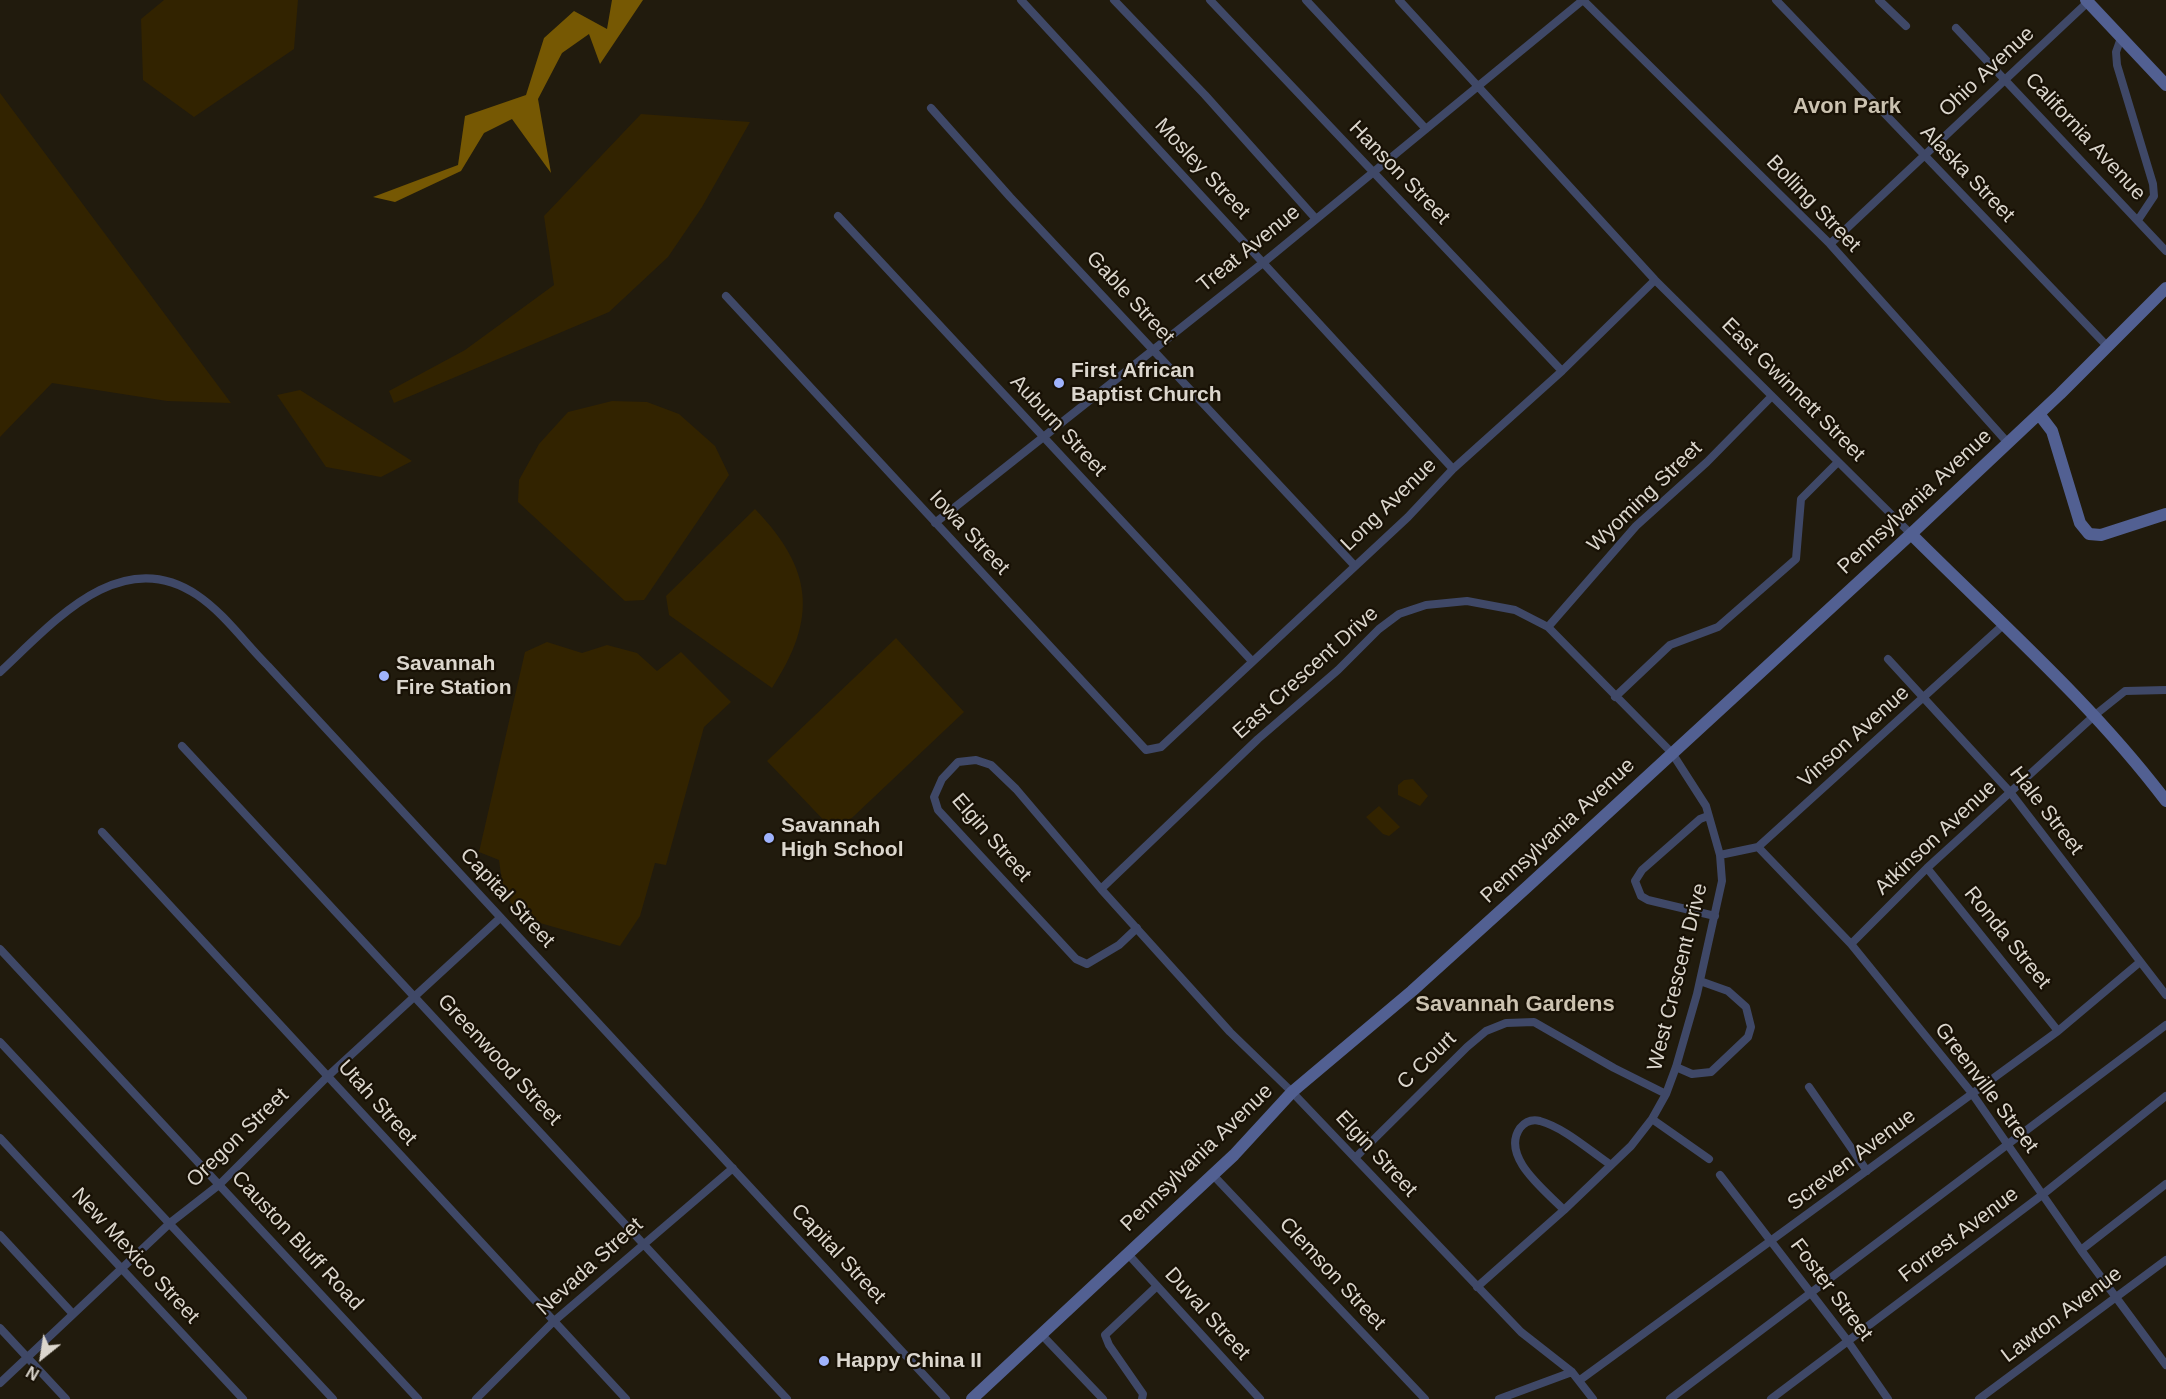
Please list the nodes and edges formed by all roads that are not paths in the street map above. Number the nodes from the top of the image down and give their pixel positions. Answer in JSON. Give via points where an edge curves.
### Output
{"nodes":[{"id":1,"x":1021,"y":0,"type":"edge"},
{"id":2,"x":1114,"y":0,"type":"edge"},
{"id":3,"x":1210,"y":0,"type":"edge"},
{"id":4,"x":1306,"y":0,"type":"edge"},
{"id":5,"x":1399,"y":0,"type":"edge"},
{"id":6,"x":1583,"y":0,"type":"edge"},
{"id":7,"x":1776,"y":0,"type":"edge"},
{"id":8,"x":1879,"y":0,"type":"edge"},
{"id":9,"x":2088,"y":0,"type":"edge"},
{"id":10,"x":1906,"y":26,"type":"dead end"},
{"id":11,"x":1956,"y":28,"type":"dead end"},
{"id":12,"x":2121,"y":38,"type":"junction"},
{"id":13,"x":2006,"y":80,"type":"junction"},
{"id":14,"x":2166,"y":85,"type":"edge"},
{"id":15,"x":1479,"y":86,"type":"junction"},
{"id":16,"x":932,"y":108,"type":"dead end"},
{"id":17,"x":1426,"y":129,"type":"junction"},
{"id":18,"x":1923,"y":155,"type":"junction"},
{"id":19,"x":1373,"y":172,"type":"junction"},
{"id":20,"x":838,"y":216,"type":"dead end"},
{"id":21,"x":1316,"y":219,"type":"junction"},
{"id":22,"x":2138,"y":219,"type":"junction"},
{"id":23,"x":1830,"y":244,"type":"junction"},
{"id":24,"x":2166,"y":251,"type":"edge"},
{"id":25,"x":1264,"y":262,"type":"junction"},
{"id":26,"x":1655,"y":280,"type":"junction"},
{"id":27,"x":2166,"y":288,"type":"edge"},
{"id":28,"x":726,"y":296,"type":"dead end"},
{"id":29,"x":2108,"y":346,"type":"junction"},
{"id":30,"x":1153,"y":348,"type":"junction"},
{"id":31,"x":1562,"y":371,"type":"junction"},
{"id":32,"x":1772,"y":396,"type":"junction"},
{"id":33,"x":2039,"y":414,"type":"junction"},
{"id":34,"x":1043,"y":436,"type":"junction"},
{"id":35,"x":2008,"y":442,"type":"junction"},
{"id":36,"x":1838,"y":462,"type":"junction"},
{"id":37,"x":1453,"y":469,"type":"junction"},
{"id":38,"x":2166,"y":514,"type":"edge"},
{"id":39,"x":935,"y":523,"type":"junction"},
{"id":40,"x":1911,"y":534,"type":"junction"},
{"id":41,"x":1354,"y":565,"type":"junction"},
{"id":42,"x":2002,"y":626,"type":"junction"},
{"id":43,"x":1548,"y":627,"type":"junction"},
{"id":44,"x":1888,"y":659,"type":"dead end"},
{"id":45,"x":1251,"y":660,"type":"junction"},
{"id":46,"x":0,"y":672,"type":"edge"},
{"id":47,"x":2166,"y":690,"type":"edge"},
{"id":48,"x":1615,"y":697,"type":"junction"},
{"id":49,"x":1925,"y":698,"type":"junction"},
{"id":50,"x":2095,"y":716,"type":"junction"},
{"id":51,"x":182,"y":746,"type":"dead end"},
{"id":52,"x":1146,"y":750,"type":"joint"},
{"id":53,"x":1672,"y":753,"type":"junction"},
{"id":54,"x":2010,"y":792,"type":"junction"},
{"id":55,"x":2166,"y":801,"type":"edge"},
{"id":56,"x":1708,"y":816,"type":"junction"},
{"id":57,"x":102,"y":832,"type":"dead end"},
{"id":58,"x":1758,"y":847,"type":"junction"},
{"id":59,"x":1720,"y":855,"type":"junction"},
{"id":60,"x":1927,"y":868,"type":"junction"},
{"id":61,"x":1101,"y":889,"type":"junction"},
{"id":62,"x":1715,"y":916,"type":"junction"},
{"id":63,"x":500,"y":918,"type":"junction"},
{"id":64,"x":1137,"y":928,"type":"junction"},
{"id":65,"x":1851,"y":944,"type":"junction"},
{"id":66,"x":2,"y":954,"type":"edge"},
{"id":67,"x":2140,"y":962,"type":"junction"},
{"id":68,"x":1700,"y":981,"type":"junction"},
{"id":69,"x":414,"y":994,"type":"junction"},
{"id":70,"x":2166,"y":995,"type":"edge"},
{"id":71,"x":2166,"y":1025,"type":"edge"},
{"id":72,"x":2058,"y":1031,"type":"junction"},
{"id":73,"x":0,"y":1042,"type":"edge"},
{"id":74,"x":1676,"y":1068,"type":"junction"},
{"id":75,"x":328,"y":1076,"type":"junction"},
{"id":76,"x":1809,"y":1087,"type":"dead end"},
{"id":77,"x":1292,"y":1092,"type":"junction"},
{"id":78,"x":1971,"y":1092,"type":"junction"},
{"id":79,"x":1666,"y":1094,"type":"junction"},
{"id":80,"x":2166,"y":1096,"type":"edge"},
{"id":81,"x":1652,"y":1119,"type":"junction"},
{"id":82,"x":0,"y":1138,"type":"edge"},
{"id":83,"x":2007,"y":1145,"type":"junction"},
{"id":84,"x":1355,"y":1158,"type":"junction"},
{"id":85,"x":1708,"y":1159,"type":"dead end"},
{"id":86,"x":1611,"y":1165,"type":"junction"},
{"id":87,"x":733,"y":1168,"type":"junction"},
{"id":88,"x":1867,"y":1171,"type":"junction"},
{"id":89,"x":1213,"y":1174,"type":"junction"},
{"id":90,"x":1720,"y":1175,"type":"dead end"},
{"id":91,"x":220,"y":1184,"type":"junction"},
{"id":92,"x":2166,"y":1184,"type":"edge"},
{"id":93,"x":2042,"y":1195,"type":"junction"},
{"id":94,"x":1564,"y":1210,"type":"junction"},
{"id":95,"x":170,"y":1223,"type":"junction"},
{"id":96,"x":0,"y":1235,"type":"edge"},
{"id":97,"x":1773,"y":1242,"type":"junction"},
{"id":98,"x":643,"y":1243,"type":"junction"},
{"id":99,"x":2080,"y":1250,"type":"junction"},
{"id":100,"x":1127,"y":1253,"type":"junction"},
{"id":101,"x":2166,"y":1260,"type":"edge"},
{"id":102,"x":121,"y":1268,"type":"junction"},
{"id":103,"x":1157,"y":1286,"type":"junction"},
{"id":104,"x":1477,"y":1287,"type":"junction"},
{"id":105,"x":1811,"y":1293,"type":"junction"},
{"id":106,"x":2116,"y":1298,"type":"junction"},
{"id":107,"x":73,"y":1314,"type":"junction"},
{"id":108,"x":553,"y":1322,"type":"junction"},
{"id":109,"x":0,"y":1328,"type":"edge"},
{"id":110,"x":1041,"y":1334,"type":"junction"},
{"id":111,"x":1847,"y":1340,"type":"junction"},
{"id":112,"x":27,"y":1357,"type":"junction"},
{"id":113,"x":2166,"y":1365,"type":"edge"},
{"id":114,"x":1572,"y":1372,"type":"junction"},
{"id":115,"x":1580,"y":1380,"type":"junction"},
{"id":116,"x":0,"y":1383,"type":"edge"},
{"id":117,"x":478,"y":1398,"type":"edge"},
{"id":118,"x":66,"y":1399,"type":"edge"},
{"id":119,"x":243,"y":1399,"type":"edge"},
{"id":120,"x":333,"y":1399,"type":"edge"},
{"id":121,"x":418,"y":1399,"type":"edge"},
{"id":122,"x":626,"y":1399,"type":"edge"},
{"id":123,"x":787,"y":1399,"type":"edge"},
{"id":124,"x":946,"y":1399,"type":"edge"},
{"id":125,"x":972,"y":1399,"type":"edge"},
{"id":126,"x":1103,"y":1399,"type":"edge"},
{"id":127,"x":1142,"y":1399,"type":"edge"},
{"id":128,"x":1260,"y":1399,"type":"edge"},
{"id":129,"x":1425,"y":1399,"type":"edge"},
{"id":130,"x":1500,"y":1399,"type":"edge"},
{"id":131,"x":1593,"y":1399,"type":"edge"},
{"id":132,"x":1670,"y":1399,"type":"edge"},
{"id":133,"x":1771,"y":1399,"type":"edge"},
{"id":134,"x":1888,"y":1399,"type":"edge"},
{"id":135,"x":1979,"y":1399,"type":"edge"}],
"edges":[{"from":1,"to":25,"type":"street","name":"Mosley Street"},
{"from":2,"to":21,"type":"street"},
{"from":3,"to":19,"type":"street","name":"Hanson Street"},
{"from":4,"to":17,"type":"street"},
{"from":5,"to":15,"type":"street","name":"East Gwinnett Street"},
{"from":6,"to":15,"type":"street","name":"Treat Avenue"},
{"from":6,"to":23,"type":"street","name":"Bolling Street"},
{"from":7,"to":18,"type":"street","name":"Alaska Street"},
{"from":8,"to":10,"type":"street"},
{"from":9,"to":12,"type":"main road"},
{"from":9,"to":13,"type":"street","name":"Ohio Avenue"},
{"from":11,"to":13,"type":"street","name":"California Avenue"},
{"from":12,"to":14,"type":"main road"},
{"from":12,"to":22,"type":"street","via":[[2117,65],[2153,184],[2154,196]]},
{"from":13,"to":18,"type":"street","name":"Ohio Avenue"},
{"from":13,"to":22,"type":"street","name":"California Avenue"},
{"from":15,"to":17,"type":"street","name":"Treat Avenue"},
{"from":15,"to":26,"type":"street","name":"East Gwinnett Street"},
{"from":16,"to":30,"type":"street","name":"Gable Street"},
{"from":17,"to":19,"type":"street","name":"Treat Avenue"},
{"from":18,"to":23,"type":"street","name":"Ohio Avenue"},
{"from":18,"to":29,"type":"street","name":"Alaska Street"},
{"from":19,"to":21,"type":"street","name":"Treat Avenue"},
{"from":19,"to":31,"type":"street","name":"Hanson Street"},
{"from":20,"to":34,"type":"street","name":"Auburn Street"},
{"from":21,"to":25,"type":"street","name":"Treat Avenue"},
{"from":22,"to":24,"type":"street","name":"California Avenue"},
{"from":23,"to":35,"type":"street","name":"Bolling Street"},
{"from":25,"to":30,"type":"street","name":"Treat Avenue"},
{"from":25,"to":37,"type":"street","name":"Mosley Street"},
{"from":26,"to":31,"type":"street","name":"Long Avenue"},
{"from":26,"to":32,"type":"street","name":"East Gwinnett Street"},
{"from":27,"to":29,"type":"main road","name":"Pennsylvania Avenue"},
{"from":28,"to":39,"type":"street","name":"Iowa Street"},
{"from":29,"to":33,"type":"main road","name":"Pennsylvania Avenue"},
{"from":30,"to":34,"type":"street","name":"Treat Avenue"},
{"from":30,"to":41,"type":"street","name":"Gable Street"},
{"from":31,"to":37,"type":"street","name":"Long Avenue"},
{"from":32,"to":36,"type":"street","name":"East Gwinnett Street"},
{"from":32,"to":43,"type":"street","name":"Wyoming Street","via":[[1636,526]]},
{"from":33,"to":35,"type":"main road","name":"Pennsylvania Avenue"},
{"from":33,"to":38,"type":"main road","via":[[2052,431],[2080,522],[2089,534],[2101,535]]},
{"from":34,"to":39,"type":"street","name":"Treat Avenue"},
{"from":34,"to":45,"type":"street","name":"Auburn Street"},
{"from":35,"to":40,"type":"main road","name":"Pennsylvania Avenue"},
{"from":36,"to":40,"type":"street","name":"East Gwinnett Street"},
{"from":36,"to":48,"type":"street","via":[[1801,499],[1796,559],[1730,618],[1704,634],[1671,645]]},
{"from":37,"to":41,"type":"street","name":"Long Avenue","via":[[1408,517]]},
{"from":39,"to":52,"type":"street","name":"Iowa Street"},
{"from":40,"to":42,"type":"main road","name":"East Gwinnett Street"},
{"from":40,"to":53,"type":"main road","name":"Pennsylvania Avenue"},
{"from":41,"to":45,"type":"street","name":"Long Avenue"},
{"from":42,"to":49,"type":"street","name":"Vinson Avenue"},
{"from":42,"to":50,"type":"main road","name":"East Gwinnett Street"},
{"from":43,"to":48,"type":"street","name":"East Crescent Drive"},
{"from":43,"to":61,"type":"street","name":"East Crescent Drive","via":[[1515,610],[1467,601],[1426,605],[1400,614],[1258,739]]},
{"from":44,"to":49,"type":"street","name":"Hale Street"},
{"from":45,"to":52,"type":"street","name":"Long Avenue","via":[[1161,747]]},
{"from":46,"to":63,"type":"street","name":"Capital Street","via":[[81,600],[100,588],[150,577],[175,584],[197,595],[268,666]]},
{"from":47,"to":50,"type":"street","name":"Atkinson Avenue","via":[[2125,691]]},
{"from":48,"to":53,"type":"street","name":"East Crescent Drive"},
{"from":49,"to":54,"type":"street","name":"Hale Street"},
{"from":49,"to":58,"type":"street","name":"Vinson Avenue"},
{"from":50,"to":54,"type":"street","name":"Atkinson Avenue"},
{"from":50,"to":55,"type":"main road","name":"East Gwinnett Street"},
{"from":51,"to":69,"type":"street","name":"Greenwood Street"},
{"from":53,"to":56,"type":"street","name":"West Crescent Drive","via":[[1706,806]]},
{"from":53,"to":77,"type":"main road","name":"Pennsylvania Avenue","via":[[1412,990]]},
{"from":54,"to":60,"type":"street","name":"Atkinson Avenue"},
{"from":54,"to":67,"type":"street","name":"Hale Street"},
{"from":56,"to":59,"type":"street","name":"West Crescent Drive"},
{"from":56,"to":62,"type":"street","via":[[1641,870],[1635,880],[1641,896],[1648,900]]},
{"from":57,"to":75,"type":"street","name":"Utah Street"},
{"from":58,"to":59,"type":"street","name":"Vinson Avenue"},
{"from":58,"to":65,"type":"street","name":"Greenville Street"},
{"from":59,"to":62,"type":"street","name":"West Crescent Drive","via":[[1722,881]]},
{"from":60,"to":65,"type":"street","name":"Atkinson Avenue"},
{"from":60,"to":72,"type":"street","name":"Ronda Street"},
{"from":61,"to":64,"type":"street","name":"Elgin Street"},
{"from":61,"to":64,"type":"street","name":"Elgin Street","via":[[991,765],[976,759],[958,762],[942,779],[934,797],[938,810],[1076,960],[1087,964],[1099,959]]},
{"from":62,"to":68,"type":"street","name":"West Crescent Drive"},
{"from":63,"to":69,"type":"street","name":"Oregon Street"},
{"from":63,"to":87,"type":"street","name":"Capital Street"},
{"from":64,"to":77,"type":"street","name":"Elgin Street","via":[[1216,1017]]},
{"from":65,"to":78,"type":"street","name":"Greenville Street"},
{"from":66,"to":91,"type":"street","name":"Causton Bluff Road"},
{"from":67,"to":70,"type":"street","name":"Hale Street"},
{"from":67,"to":72,"type":"street","name":"Screven Avenue"},
{"from":68,"to":74,"type":"street","name":"West Crescent Drive"},
{"from":68,"to":74,"type":"street","via":[[1728,991],[1746,1007],[1751,1027],[1748,1037],[1711,1072],[1692,1074]]},
{"from":69,"to":75,"type":"street","name":"Oregon Street"},
{"from":69,"to":98,"type":"street","name":"Greenwood Street"},
{"from":71,"to":83,"type":"street"},
{"from":72,"to":78,"type":"street","name":"Screven Avenue"},
{"from":73,"to":95,"type":"street"},
{"from":74,"to":79,"type":"street","name":"West Crescent Drive"},
{"from":75,"to":91,"type":"street","name":"Oregon Street"},
{"from":75,"to":108,"type":"street","name":"Utah Street"},
{"from":76,"to":88,"type":"street"},
{"from":77,"to":84,"type":"street","name":"Elgin Street"},
{"from":77,"to":89,"type":"main road","name":"Pennsylvania Avenue"},
{"from":78,"to":83,"type":"street","name":"Greenville Street"},
{"from":78,"to":88,"type":"street","name":"Screven Avenue"},
{"from":79,"to":81,"type":"street","name":"West Crescent Drive"},
{"from":79,"to":84,"type":"street","name":"C Court","via":[[1534,1022],[1506,1023],[1486,1031],[1467,1047]]},
{"from":80,"to":93,"type":"street","name":"Forrest Avenue"},
{"from":81,"to":85,"type":"street"},
{"from":81,"to":86,"type":"street","name":"West Crescent Drive"},
{"from":82,"to":102,"type":"street","name":"New Mexico Street"},
{"from":83,"to":93,"type":"street","name":"Greenville Street"},
{"from":83,"to":105,"type":"street"},
{"from":84,"to":104,"type":"street","name":"Elgin Street"},
{"from":86,"to":94,"type":"street","name":"West Crescent Drive"},
{"from":86,"to":94,"type":"street","via":[[1554,1128],[1533,1120],[1524,1124],[1515,1139],[1517,1159]]},
{"from":87,"to":98,"type":"street","name":"Nevada Street"},
{"from":87,"to":124,"type":"street","name":"Capital Street"},
{"from":88,"to":97,"type":"street","name":"Screven Avenue"},
{"from":89,"to":100,"type":"main road","name":"Pennsylvania Avenue"},
{"from":89,"to":129,"type":"street","name":"Clemson Street"},
{"from":90,"to":97,"type":"street","name":"Foster Street"},
{"from":91,"to":95,"type":"street","name":"Oregon Street"},
{"from":91,"to":121,"type":"street","name":"Causton Bluff Road"},
{"from":92,"to":99,"type":"street"},
{"from":93,"to":99,"type":"street","name":"Greenville Street"},
{"from":93,"to":111,"type":"street","name":"Forrest Avenue"},
{"from":94,"to":104,"type":"street","name":"West Crescent Drive"},
{"from":95,"to":102,"type":"street","name":"Oregon Street"},
{"from":95,"to":120,"type":"street"},
{"from":96,"to":107,"type":"street"},
{"from":97,"to":105,"type":"street","name":"Foster Street"},
{"from":97,"to":115,"type":"street","name":"Screven Avenue"},
{"from":98,"to":108,"type":"street","name":"Nevada Street"},
{"from":98,"to":123,"type":"street","name":"Greenwood Street"},
{"from":99,"to":106,"type":"street","name":"Greenville Street"},
{"from":100,"to":103,"type":"street","name":"Duval Street"},
{"from":100,"to":110,"type":"main road","name":"Pennsylvania Avenue"},
{"from":101,"to":106,"type":"street","name":"Lawton Avenue"},
{"from":102,"to":107,"type":"street","name":"Oregon Street"},
{"from":102,"to":119,"type":"street","name":"New Mexico Street"},
{"from":103,"to":127,"type":"street","via":[[1105,1335],[1143,1394]]},
{"from":103,"to":128,"type":"street","name":"Duval Street"},
{"from":104,"to":114,"type":"street","name":"Elgin Street","via":[[1521,1332]]},
{"from":105,"to":111,"type":"street","name":"Foster Street"},
{"from":105,"to":132,"type":"street"},
{"from":106,"to":113,"type":"street","name":"Greenville Street"},
{"from":106,"to":135,"type":"street","name":"Lawton Avenue"},
{"from":107,"to":112,"type":"street","name":"Oregon Street"},
{"from":108,"to":117,"type":"street","name":"Nevada Street"},
{"from":108,"to":122,"type":"street","name":"Utah Street"},
{"from":109,"to":112,"type":"street"},
{"from":110,"to":125,"type":"main road","name":"Pennsylvania Avenue"},
{"from":110,"to":126,"type":"street"},
{"from":111,"to":133,"type":"street","name":"Forrest Avenue"},
{"from":111,"to":134,"type":"street","name":"Foster Street"},
{"from":112,"to":116,"type":"street","name":"Oregon Street"},
{"from":112,"to":118,"type":"street"},
{"from":114,"to":115,"type":"street","name":"Elgin Street"},
{"from":114,"to":130,"type":"street"},
{"from":115,"to":131,"type":"street","name":"Elgin Street"}]}
